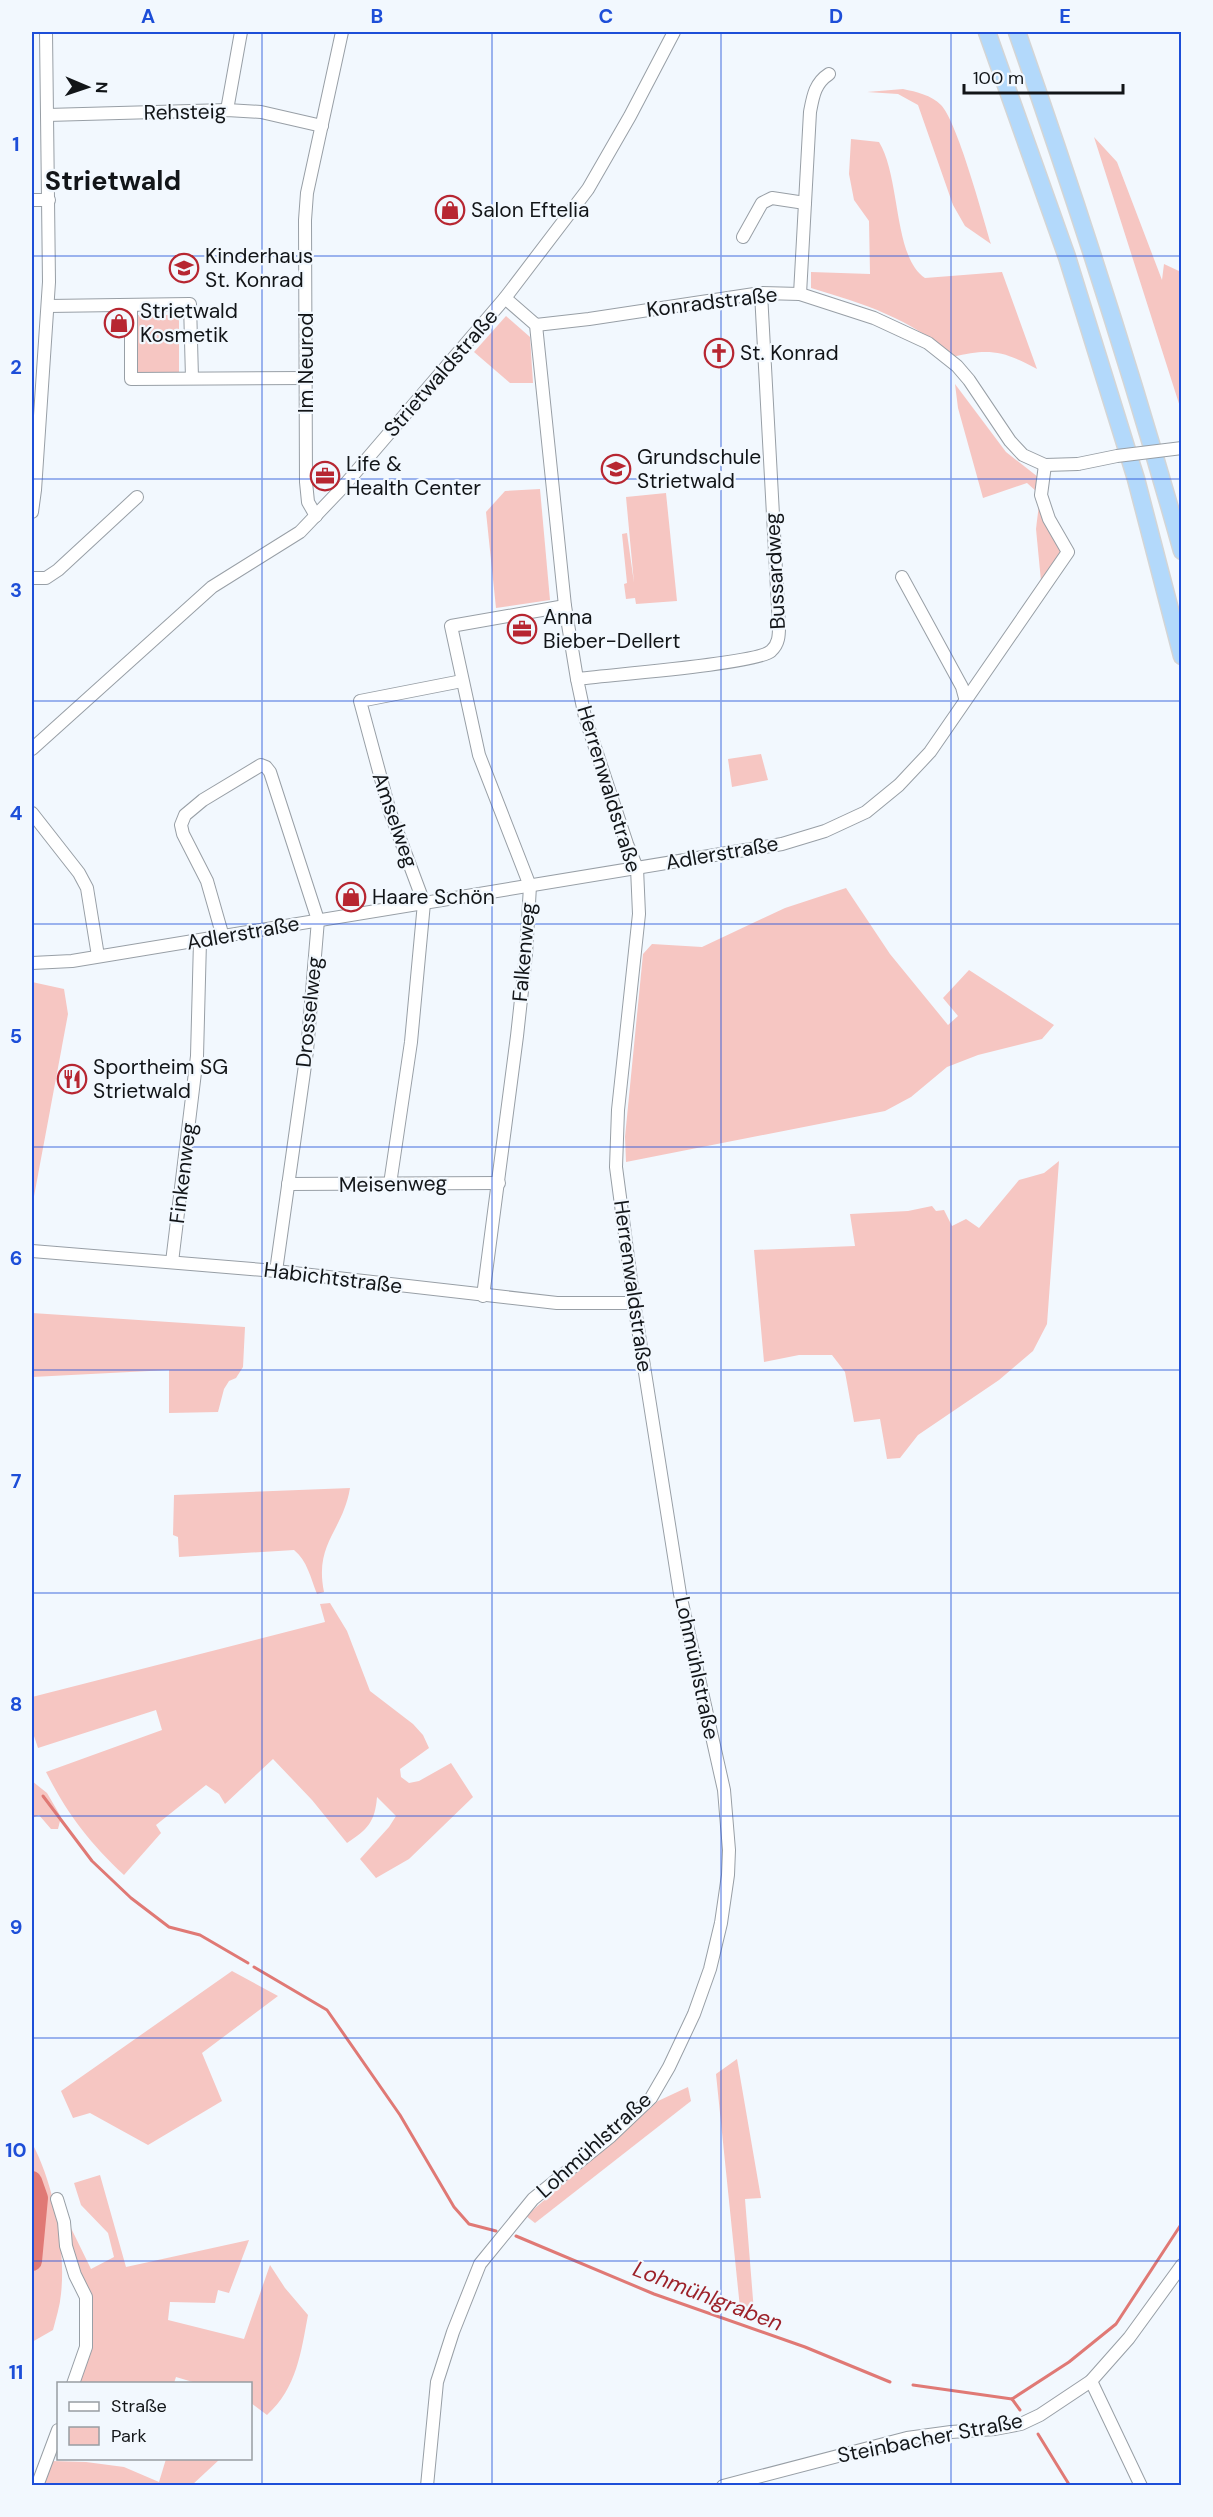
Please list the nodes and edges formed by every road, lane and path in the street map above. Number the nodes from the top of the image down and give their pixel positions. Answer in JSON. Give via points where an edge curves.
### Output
{"nodes":[{"id":1,"x":46,"y":32,"type":"edge"},
{"id":2,"x":242,"y":32,"type":"edge"},
{"id":3,"x":342,"y":32,"type":"edge"},
{"id":4,"x":674,"y":32,"type":"edge"},
{"id":5,"x":987,"y":32,"type":"edge"},
{"id":6,"x":1017,"y":32,"type":"edge"},
{"id":7,"x":829,"y":74,"type":"dead end"},
{"id":8,"x":227,"y":111,"type":"junction"},
{"id":9,"x":48,"y":115,"type":"junction"},
{"id":10,"x":322,"y":126,"type":"junction"},
{"id":11,"x":32,"y":200,"type":"edge"},
{"id":12,"x":49,"y":200,"type":"junction"},
{"id":13,"x":806,"y":203,"type":"junction"},
{"id":14,"x":742,"y":237,"type":"dead end"},
{"id":15,"x":761,"y":293,"type":"junction"},
{"id":16,"x":800,"y":294,"type":"junction"},
{"id":17,"x":505,"y":298,"type":"junction"},
{"id":18,"x":131,"y":305,"type":"junction"},
{"id":19,"x":48,"y":306,"type":"junction"},
{"id":20,"x":536,"y":325,"type":"junction"},
{"id":21,"x":192,"y":378,"type":"junction"},
{"id":22,"x":306,"y":378,"type":"junction"},
{"id":23,"x":1182,"y":448,"type":"edge"},
{"id":24,"x":1157,"y":463,"type":"junction"},
{"id":25,"x":1045,"y":465,"type":"junction"},
{"id":26,"x":137,"y":497,"type":"dead end"},
{"id":27,"x":1182,"y":504,"type":"edge"},
{"id":28,"x":32,"y":512,"type":"edge"},
{"id":29,"x":316,"y":516,"type":"junction"},
{"id":30,"x":1182,"y":551,"type":"edge"},
{"id":31,"x":902,"y":577,"type":"dead end"},
{"id":32,"x":32,"y":578,"type":"edge"},
{"id":33,"x":565,"y":606,"type":"junction"},
{"id":34,"x":1182,"y":656,"type":"edge"},
{"id":35,"x":577,"y":678,"type":"junction"},
{"id":36,"x":462,"y":681,"type":"junction"},
{"id":37,"x":966,"y":698,"type":"junction"},
{"id":38,"x":32,"y":749,"type":"edge"},
{"id":39,"x":32,"y":813,"type":"edge"},
{"id":40,"x":637,"y":868,"type":"junction"},
{"id":41,"x":530,"y":886,"type":"junction"},
{"id":42,"x":424,"y":903,"type":"junction"},
{"id":43,"x":318,"y":920,"type":"junction"},
{"id":44,"x":223,"y":937,"type":"junction"},
{"id":45,"x":200,"y":941,"type":"junction"},
{"id":46,"x":98,"y":956,"type":"junction"},
{"id":47,"x":32,"y":963,"type":"edge"},
{"id":48,"x":499,"y":1182,"type":"junction"},
{"id":49,"x":288,"y":1184,"type":"junction"},
{"id":50,"x":390,"y":1184,"type":"junction"},
{"id":51,"x":32,"y":1251,"type":"edge"},
{"id":52,"x":172,"y":1262,"type":"junction"},
{"id":53,"x":276,"y":1271,"type":"junction"},
{"id":54,"x":483,"y":1296,"type":"junction"},
{"id":55,"x":634,"y":1303,"type":"junction"},
{"id":56,"x":651,"y":1403,"type":"joint"},
{"id":57,"x":57,"y":2199,"type":"dead end"},
{"id":58,"x":1182,"y":2265,"type":"edge"},
{"id":59,"x":1091,"y":2381,"type":"junction"},
{"id":60,"x":74,"y":2382,"type":"edge"},
{"id":61,"x":57,"y":2433,"type":"edge"},
{"id":62,"x":37,"y":2486,"type":"edge"},
{"id":63,"x":427,"y":2486,"type":"edge"},
{"id":64,"x":723,"y":2486,"type":"edge"},
{"id":65,"x":1141,"y":2486,"type":"edge"}],
"edges":[{"from":1,"to":9,"type":"street"},
{"from":2,"to":8,"type":"street"},
{"from":3,"to":10,"type":"street","name":"Im Neurod"},
{"from":4,"to":17,"type":"street","name":"Strietwaldstraße","via":[[588,189]]},
{"from":5,"to":34,"type":"highway","via":[[1067,257],[1136,479]]},
{"from":6,"to":24,"type":"highway","via":[[1061,157]]},
{"from":7,"to":13,"type":"street","via":[[817,85],[810,112]]},
{"from":8,"to":9,"type":"street","name":"Rehsteig"},
{"from":8,"to":10,"type":"street","name":"Rehsteig","via":[[261,112]]},
{"from":9,"to":12,"type":"street"},
{"from":10,"to":22,"type":"street","name":"Im Neurod","via":[[305,220]]},
{"from":11,"to":12,"type":"street"},
{"from":12,"to":19,"type":"street"},
{"from":13,"to":14,"type":"street","via":[[772,198],[762,203]]},
{"from":13,"to":16,"type":"street"},
{"from":15,"to":16,"type":"street","name":"Konradstraße"},
{"from":15,"to":20,"type":"street","name":"Konradstraße"},
{"from":15,"to":35,"type":"street","name":"Bussardweg","via":[[778,644],[770,652],[741,661]]},
{"from":16,"to":25,"type":"street","name":"Konradstraße","via":[[908,332],[943,354],[969,380],[1010,441],[1023,455]]},
{"from":17,"to":20,"type":"street"},
{"from":17,"to":29,"type":"street","name":"Strietwaldstraße"},
{"from":18,"to":19,"type":"street"},
{"from":18,"to":21,"type":"street","via":[[190,304]]},
{"from":18,"to":21,"type":"street","via":[[131,379]]},
{"from":19,"to":28,"type":"street"},
{"from":20,"to":33,"type":"street","name":"Herrenwaldstraße"},
{"from":21,"to":22,"type":"street"},
{"from":22,"to":29,"type":"street","name":"Im Neurod","via":[[306,482],[308,502]]},
{"from":23,"to":25,"type":"street","bridge":true,"via":[[1078,464]]},
{"from":24,"to":27,"type":"highway"},
{"from":24,"to":30,"type":"highway"},
{"from":25,"to":37,"type":"street","name":"Adlerstraße","via":[[1041,495],[1049,519],[1068,552]]},
{"from":26,"to":32,"type":"street","via":[[58,570],[46,578]]},
{"from":29,"to":38,"type":"street","name":"Strietwaldstraße","via":[[290,539],[212,586]]},
{"from":31,"to":37,"type":"street"},
{"from":33,"to":35,"type":"street","name":"Herrenwaldstraße"},
{"from":33,"to":36,"type":"street","name":"Falkenweg","via":[[451,626]]},
{"from":35,"to":40,"type":"street","name":"Herrenwaldstraße","via":[[588,728]]},
{"from":36,"to":41,"type":"street","name":"Falkenweg","via":[[479,755]]},
{"from":36,"to":42,"type":"street","name":"Amselweg","via":[[360,701],[390,812]]},
{"from":37,"to":40,"type":"street","name":"Adlerstraße","via":[[930,752],[866,812],[825,831],[782,844]]},
{"from":39,"to":46,"type":"street","via":[[87,888]]},
{"from":40,"to":41,"type":"street","name":"Adlerstraße"},
{"from":40,"to":55,"type":"street","name":"Herrenwaldstraße","via":[[639,914],[618,1110],[616,1167]]},
{"from":41,"to":42,"type":"street","name":"Adlerstraße"},
{"from":41,"to":48,"type":"street","name":"Falkenweg","via":[[526,954]]},
{"from":42,"to":43,"type":"street","name":"Adlerstraße"},
{"from":42,"to":50,"type":"street","name":"Amselweg","via":[[411,1042]]},
{"from":43,"to":44,"type":"street","name":"Adlerstraße"},
{"from":43,"to":44,"type":"street","name":"Drosselweg","via":[[270,772],[261,765],[203,800],[185,815],[182,825],[207,881]]},
{"from":43,"to":49,"type":"street","name":"Drosselweg","via":[[307,1051]]},
{"from":44,"to":45,"type":"street","name":"Adlerstraße"},
{"from":45,"to":46,"type":"street","name":"Adlerstraße"},
{"from":45,"to":52,"type":"street","name":"Finkenweg","via":[[197,1056]]},
{"from":46,"to":47,"type":"street","name":"Adlerstraße"},
{"from":48,"to":50,"type":"street","name":"Meisenweg"},
{"from":48,"to":54,"type":"street","name":"Falkenweg"},
{"from":49,"to":50,"type":"street","name":"Meisenweg"},
{"from":49,"to":53,"type":"street","name":"Drosselweg"},
{"from":51,"to":52,"type":"street","name":"Habichtstraße"},
{"from":52,"to":53,"type":"street","name":"Habichtstraße"},
{"from":53,"to":54,"type":"street","name":"Habichtstraße"},
{"from":54,"to":55,"type":"street","name":"Habichtstraße","via":[[557,1303]]},
{"from":55,"to":56,"type":"street","name":"Herrenwaldstraße"},
{"from":56,"to":63,"type":"street","name":"Lohmühlstraße","via":[[680,1594],[724,1790],[729,1850],[721,1923],[694,2014],[651,2098],[533,2199],[480,2264],[437,2382]]},
{"from":57,"to":60,"type":"street","via":[[66,2246],[86,2297],[86,2347]]},
{"from":58,"to":59,"type":"street","name":"Steinbacher Straße","via":[[1129,2338]]},
{"from":59,"to":64,"type":"street","name":"Steinbacher Straße","via":[[1021,2424],[907,2438]]},
{"from":59,"to":65,"type":"street"},
{"from":61,"to":62,"type":"street"}]}
